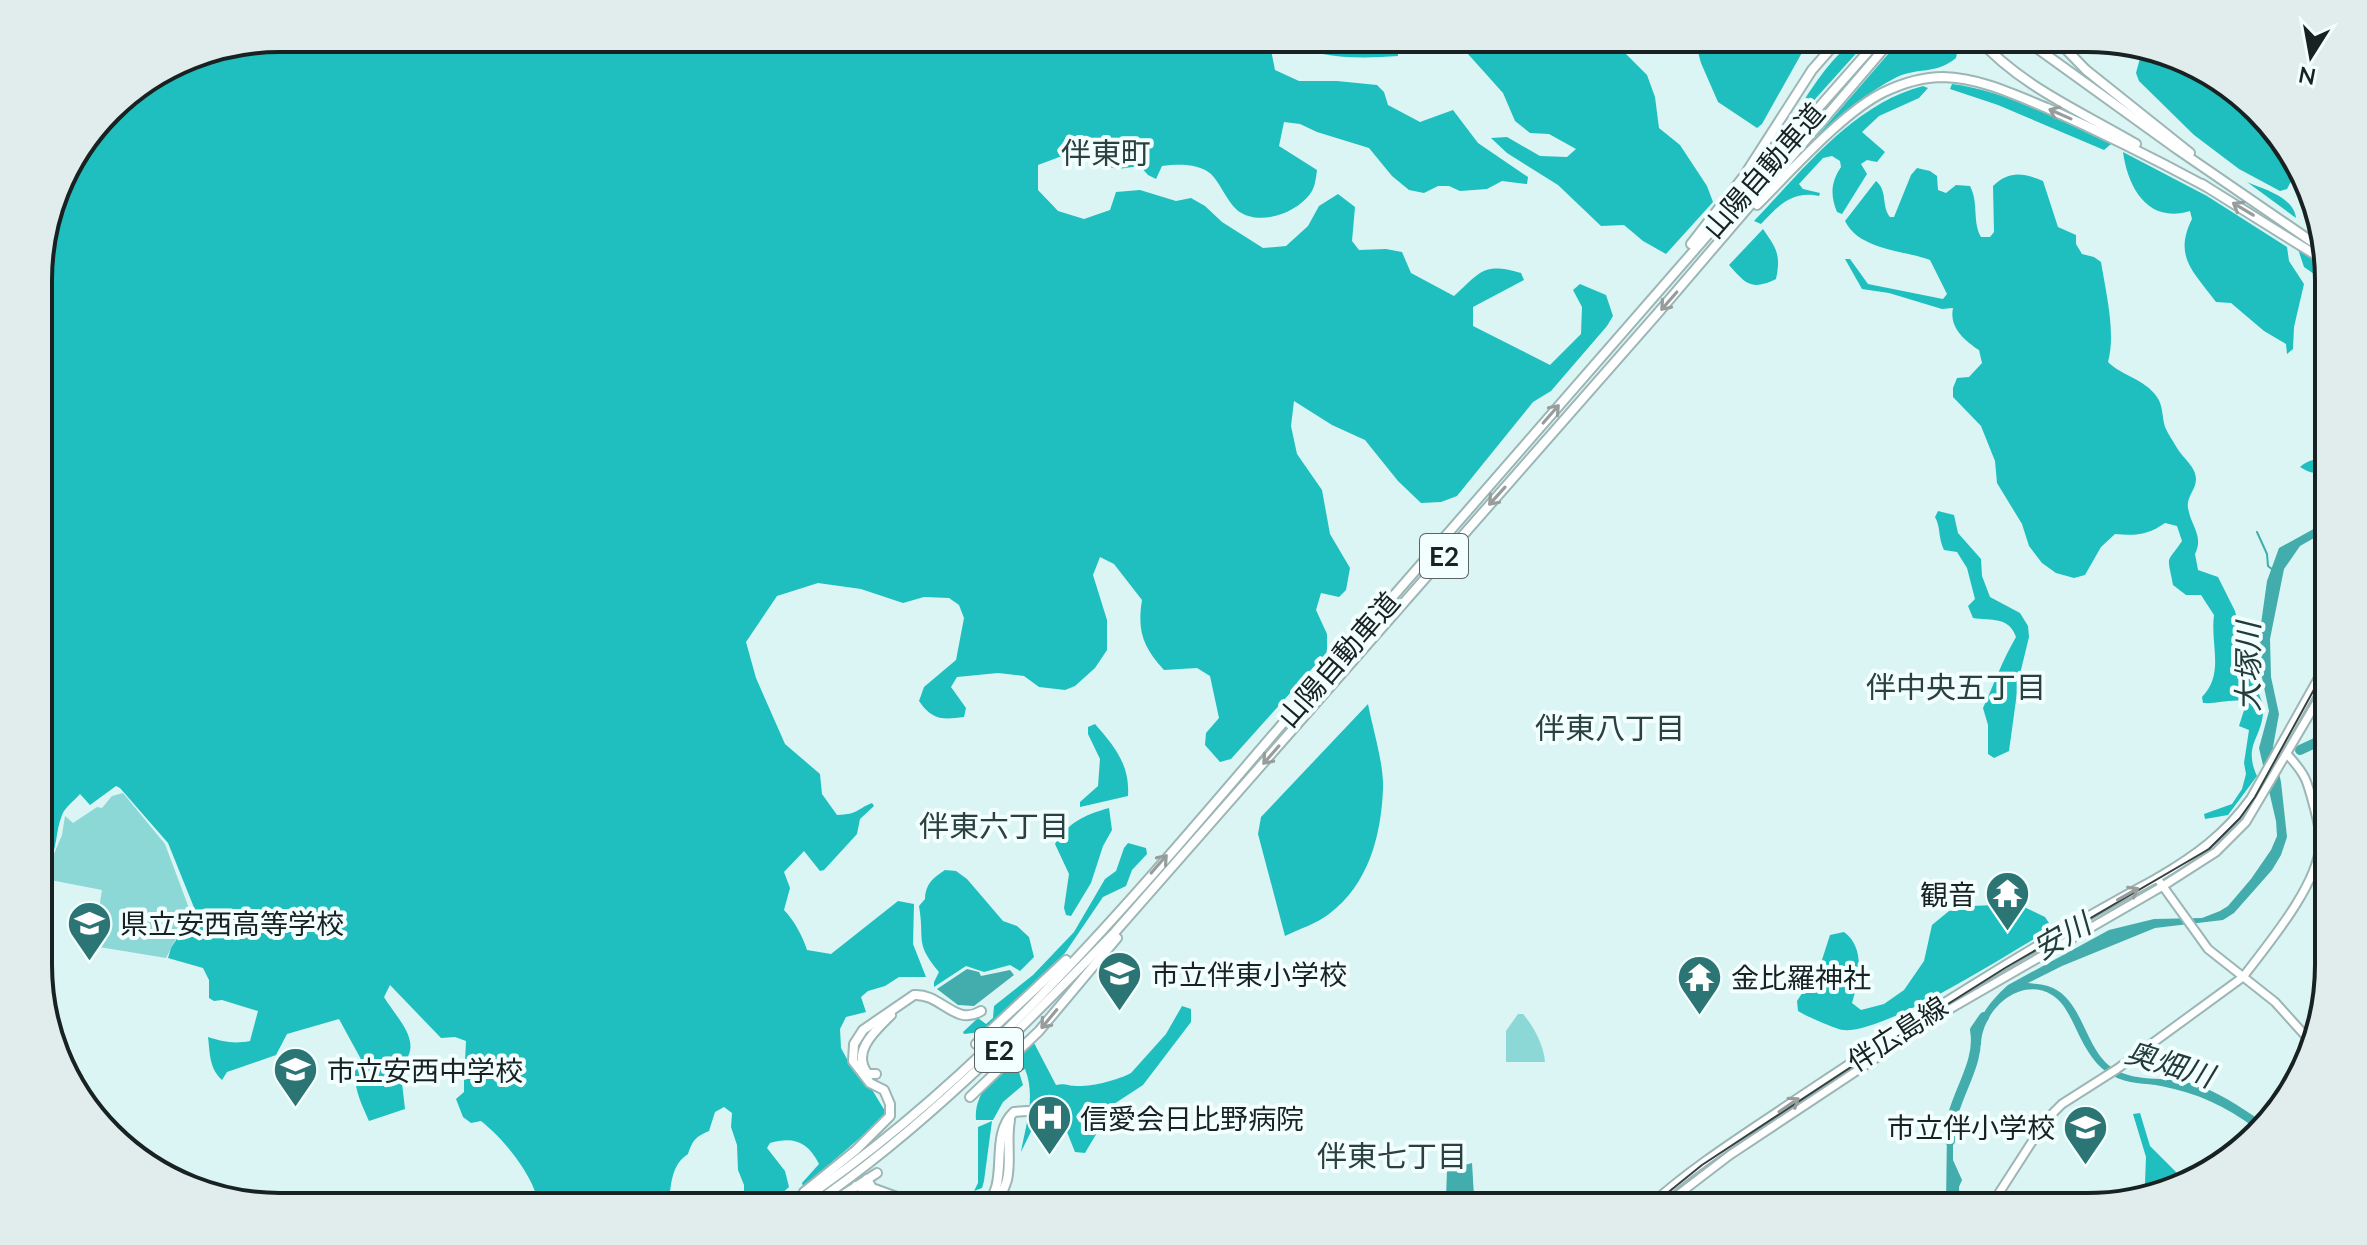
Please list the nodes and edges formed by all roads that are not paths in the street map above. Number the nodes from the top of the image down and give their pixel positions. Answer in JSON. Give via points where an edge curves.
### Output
{"nodes":[{"id":1,"x":1828,"y":52,"type":"edge"},
{"id":2,"x":1868,"y":52,"type":"edge"},
{"id":3,"x":1881,"y":52,"type":"edge"},
{"id":4,"x":1993,"y":52,"type":"edge"},
{"id":5,"x":2043,"y":52,"type":"edge"},
{"id":6,"x":2069,"y":52,"type":"edge"},
{"id":7,"x":2205,"y":186,"type":"junction"},
{"id":8,"x":2241,"y":193,"type":"junction"},
{"id":9,"x":1719,"y":241,"type":"junction"},
{"id":10,"x":2311,"y":241,"type":"edge"},
{"id":11,"x":2313,"y":253,"type":"edge"},
{"id":12,"x":1631,"y":320,"type":"junction"},
{"id":13,"x":2315,"y":684,"type":"edge"},
{"id":14,"x":2315,"y":706,"type":"edge"},
{"id":15,"x":2280,"y":746,"type":"junction"},
{"id":16,"x":2287,"y":754,"type":"junction"},
{"id":17,"x":2315,"y":810,"type":"edge"},
{"id":18,"x":2315,"y":864,"type":"edge"},
{"id":19,"x":1170,"y":872,"type":"junction"},
{"id":20,"x":2157,"y":878,"type":"junction"},
{"id":21,"x":2163,"y":886,"type":"junction"},
{"id":22,"x":1108,"y":922,"type":"junction"},
{"id":23,"x":2243,"y":977,"type":"junction"},
{"id":24,"x":2304,"y":1034,"type":"edge"},
{"id":25,"x":976,"y":1044,"type":"dead end"},
{"id":26,"x":876,"y":1074,"type":"dead end"},
{"id":27,"x":970,"y":1097,"type":"dead end"},
{"id":28,"x":1724,"y":1148,"type":"junction"},
{"id":29,"x":1730,"y":1155,"type":"junction"},
{"id":30,"x":877,"y":1173,"type":"dead end"},
{"id":31,"x":867,"y":1179,"type":"junction"},
{"id":32,"x":856,"y":1186,"type":"junction"},
{"id":33,"x":803,"y":1193,"type":"edge"},
{"id":34,"x":811,"y":1193,"type":"edge"},
{"id":35,"x":828,"y":1193,"type":"edge"},
{"id":36,"x":845,"y":1193,"type":"edge"},
{"id":37,"x":883,"y":1193,"type":"edge"},
{"id":38,"x":885,"y":1193,"type":"edge"},
{"id":39,"x":993,"y":1193,"type":"edge"},
{"id":40,"x":1002,"y":1193,"type":"edge"},
{"id":41,"x":1663,"y":1193,"type":"edge"},
{"id":42,"x":1680,"y":1193,"type":"edge"},
{"id":43,"x":1999,"y":1193,"type":"edge"}],
"edges":[{"from":1,"to":12,"type":"highway","via":[[1744,176]]},
{"from":2,"to":12,"type":"highway","name":"山陽自動車道","number":"E2"},
{"from":3,"to":9,"type":"highway","name":"山陽自動車道","number":"E2"},
{"from":4,"to":7,"type":"highway","via":[[2025,79]]},
{"from":5,"to":8,"type":"highway"},
{"from":6,"to":8,"type":"highway"},
{"from":7,"to":9,"type":"highway","one_way":true,"via":[[2011,93],[1973,80],[1928,78],[1904,83],[1857,111]]},
{"from":11,"to":7,"type":"highway","one_way":true},
{"from":8,"to":10,"type":"highway"},
{"from":9,"to":19,"type":"highway","name":"山陽自動車道","number":"E2","one_way":true},
{"from":22,"to":12,"type":"highway","name":"山陽自動車道","number":"E2","one_way":true},
{"from":13,"to":15,"type":"main road","name":"伴広島線"},
{"from":14,"to":16,"type":"main road","name":"伴広島線"},
{"from":15,"to":16,"type":"main road"},
{"from":15,"to":20,"type":"main road","name":"伴広島線","via":[[2251,798],[2225,830]]},
{"from":16,"to":17,"type":"main road","via":[[2306,775]]},
{"from":16,"to":21,"type":"main road","name":"伴広島線","via":[[2246,822],[2216,852]]},
{"from":18,"to":23,"type":"main road","via":[[2300,897]]},
{"from":19,"to":27,"type":"highway","one_way":true,"via":[[1039,1031]]},
{"from":19,"to":35,"type":"highway","name":"山陽自動車道","number":"E2","via":[[966,1081]]},
{"from":20,"to":21,"type":"main road"},
{"from":28,"to":20,"type":"main road","name":"伴広島線","one_way":true,"via":[[1946,1001]]},
{"from":21,"to":23,"type":"main road","via":[[2208,949]]},
{"from":21,"to":29,"type":"main road","name":"伴広島線","via":[[1950,1009]]},
{"from":22,"to":25,"type":"highway"},
{"from":22,"to":34,"type":"highway","name":"山陽自動車道","number":"E2","via":[[961,1073],[891,1135]]},
{"from":23,"to":24,"type":"main road"},
{"from":23,"to":43,"type":"main road","via":[[2062,1104]]},
{"from":26,"to":33,"type":"highway","via":[[862,1067],[865,1044],[907,1001],[928,998],[963,1019],[981,1011],[962,1017],[933,997],[914,995],[863,1030],[854,1044],[853,1061],[870,1083],[884,1090],[889,1119]]},
{"from":28,"to":29,"type":"main road"},
{"from":28,"to":41,"type":"main road","name":"伴広島線"},
{"from":29,"to":42,"type":"main road","name":"伴広島線"},
{"from":30,"to":31,"type":"highway"},
{"from":31,"to":32,"type":"highway"},
{"from":31,"to":38,"type":"highway","via":[[872,1188]]},
{"from":32,"to":36,"type":"highway"},
{"from":32,"to":37,"type":"highway"},
{"from":39,"to":40,"type":"highway","via":[[1005,1122],[1014,1112],[1027,1111],[1010,1119]]}]}
